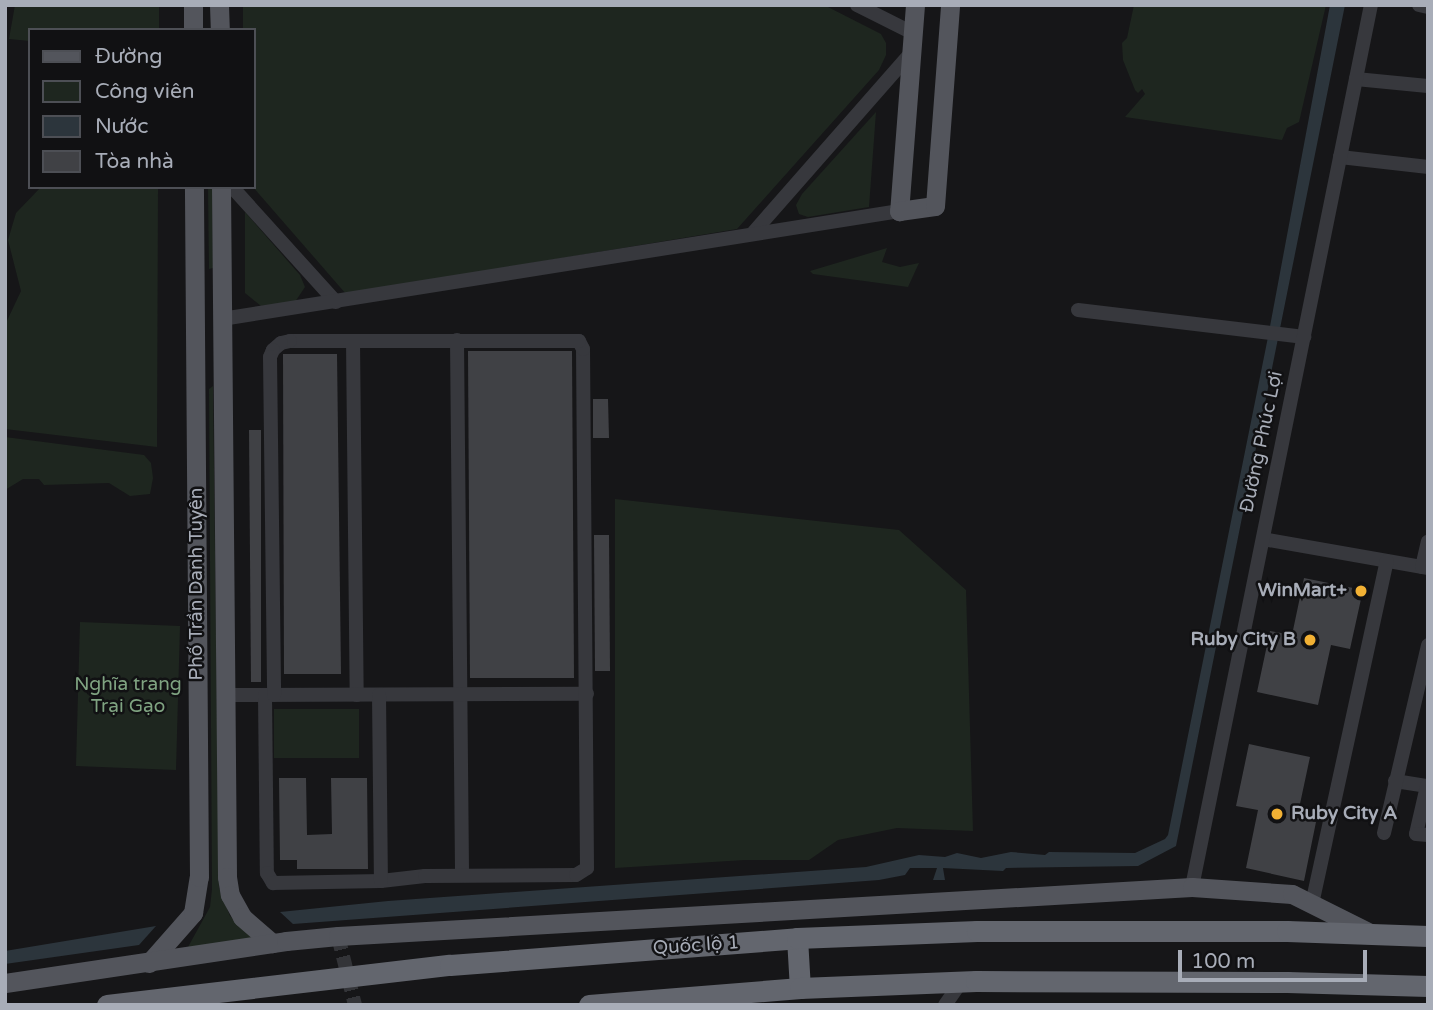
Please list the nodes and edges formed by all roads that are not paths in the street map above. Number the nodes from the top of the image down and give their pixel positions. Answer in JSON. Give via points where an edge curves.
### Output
{"nodes":[{"id":1,"x":193,"y":5,"type":"edge"},
{"id":2,"x":219,"y":5,"type":"edge"},
{"id":3,"x":857,"y":5,"type":"edge"},
{"id":4,"x":915,"y":5,"type":"edge"},
{"id":5,"x":950,"y":5,"type":"edge"},
{"id":6,"x":1371,"y":5,"type":"edge"},
{"id":7,"x":1419,"y":5,"type":"edge"},
{"id":8,"x":1428,"y":7,"type":"edge"},
{"id":9,"x":193,"y":28,"type":"edge"},
{"id":10,"x":220,"y":28,"type":"edge"},
{"id":11,"x":912,"y":43,"type":"junction"},
{"id":12,"x":1356,"y":79,"type":"junction"},
{"id":13,"x":1428,"y":86,"type":"edge"},
{"id":14,"x":1340,"y":157,"type":"junction"},
{"id":15,"x":1428,"y":167,"type":"edge"},
{"id":16,"x":194,"y":189,"type":"edge"},
{"id":17,"x":221,"y":189,"type":"edge"},
{"id":18,"x":234,"y":189,"type":"edge"},
{"id":19,"x":900,"y":211,"type":"junction"},
{"id":20,"x":752,"y":234,"type":"junction"},
{"id":21,"x":337,"y":302,"type":"junction"},
{"id":22,"x":1078,"y":310,"type":"dead end"},
{"id":23,"x":222,"y":319,"type":"junction"},
{"id":24,"x":195,"y":320,"type":"junction"},
{"id":25,"x":1304,"y":337,"type":"junction"},
{"id":26,"x":457,"y":340,"type":"junction"},
{"id":27,"x":353,"y":341,"type":"junction"},
{"id":28,"x":1262,"y":539,"type":"junction"},
{"id":29,"x":1428,"y":542,"type":"edge"},
{"id":30,"x":1387,"y":561,"type":"junction"},
{"id":31,"x":1425,"y":567,"type":"edge"},
{"id":32,"x":1428,"y":645,"type":"edge"},
{"id":33,"x":460,"y":694,"type":"junction"},
{"id":34,"x":587,"y":694,"type":"junction"},
{"id":35,"x":226,"y":695,"type":"junction"},
{"id":36,"x":269,"y":695,"type":"junction"},
{"id":37,"x":357,"y":695,"type":"junction"},
{"id":38,"x":379,"y":695,"type":"junction"},
{"id":39,"x":1395,"y":781,"type":"junction"},
{"id":40,"x":1428,"y":786,"type":"edge"},
{"id":41,"x":1384,"y":833,"type":"dead end"},
{"id":42,"x":1428,"y":835,"type":"edge"},
{"id":43,"x":462,"y":875,"type":"junction"},
{"id":44,"x":381,"y":881,"type":"junction"},
{"id":45,"x":1192,"y":887,"type":"junction"},
{"id":46,"x":1312,"y":904,"type":"junction"},
{"id":47,"x":1373,"y":934,"type":"junction"},
{"id":48,"x":1428,"y":936,"type":"edge"},
{"id":49,"x":797,"y":938,"type":"junction"},
{"id":50,"x":272,"y":943,"type":"junction"},
{"id":51,"x":149,"y":963,"type":"junction"},
{"id":52,"x":961,"y":982,"type":"junction"},
{"id":53,"x":5,"y":983,"type":"edge"},
{"id":54,"x":1428,"y":986,"type":"edge"},
{"id":55,"x":800,"y":988,"type":"junction"},
{"id":56,"x":107,"y":1005,"type":"edge"},
{"id":57,"x":589,"y":1005,"type":"edge"},
{"id":58,"x":945,"y":1005,"type":"edge"}],
"edges":[{"from":1,"to":9,"type":"main road"},
{"from":2,"to":10,"type":"main road"},
{"from":3,"to":11,"type":"street"},
{"from":4,"to":11,"type":"main road"},
{"from":5,"to":19,"type":"main road","via":[[935,206]]},
{"from":6,"to":12,"type":"street","name":"Đường Phúc Lợi"},
{"from":7,"to":8,"type":"street"},
{"from":11,"to":19,"type":"main road"},
{"from":11,"to":20,"type":"street"},
{"from":12,"to":13,"type":"street"},
{"from":12,"to":14,"type":"street","name":"Đường Phúc Lợi"},
{"from":14,"to":15,"type":"street"},
{"from":14,"to":25,"type":"street","name":"Đường Phúc Lợi"},
{"from":16,"to":24,"type":"main road","name":"Phố Trần Danh Tuyên"},
{"from":17,"to":23,"type":"main road","name":"Phố Trần Danh Tuyên"},
{"from":18,"to":21,"type":"street"},
{"from":19,"to":20,"type":"street"},
{"from":20,"to":21,"type":"street"},
{"from":21,"to":23,"type":"street"},
{"from":22,"to":25,"type":"street"},
{"from":23,"to":24,"type":"main road"},
{"from":23,"to":35,"type":"main road","name":"Phố Trần Danh Tuyên"},
{"from":24,"to":51,"type":"main road","name":"Phố Trần Danh Tuyên","via":[[199,877],[193,913]]},
{"from":25,"to":28,"type":"street","name":"Đường Phúc Lợi"},
{"from":26,"to":27,"type":"street"},
{"from":26,"to":33,"type":"street"},
{"from":26,"to":34,"type":"street","via":[[575,340],[582,344]]},
{"from":27,"to":36,"type":"street","via":[[281,343],[270,357]]},
{"from":27,"to":37,"type":"street"},
{"from":28,"to":30,"type":"street"},
{"from":28,"to":45,"type":"street","name":"Đường Phúc Lợi"},
{"from":29,"to":31,"type":"street"},
{"from":30,"to":31,"type":"street"},
{"from":30,"to":46,"type":"street"},
{"from":32,"to":39,"type":"street"},
{"from":33,"to":34,"type":"street"},
{"from":33,"to":38,"type":"street"},
{"from":33,"to":43,"type":"street"},
{"from":34,"to":43,"type":"street","via":[[587,869],[576,875]]},
{"from":35,"to":36,"type":"street"},
{"from":35,"to":50,"type":"main road","name":"Phố Trần Danh Tuyên","via":[[230,895],[242,917]]},
{"from":36,"to":37,"type":"street"},
{"from":36,"to":44,"type":"street","via":[[269,879],[279,884]]},
{"from":37,"to":38,"type":"street"},
{"from":38,"to":44,"type":"street"},
{"from":39,"to":40,"type":"street"},
{"from":39,"to":41,"type":"street"},
{"from":40,"to":42,"type":"street","via":[[1416,834]]},
{"from":43,"to":44,"type":"street"},
{"from":45,"to":46,"type":"main road","via":[[1292,894]]},
{"from":45,"to":50,"type":"main road","via":[[459,928]]},
{"from":46,"to":47,"type":"main road"},
{"from":47,"to":48,"type":"highway","name":"Quốc lộ 1"},
{"from":47,"to":49,"type":"highway","name":"Quốc lộ 1","via":[[977,931]]},
{"from":49,"to":55,"type":"highway"},
{"from":49,"to":56,"type":"highway","name":"Quốc lộ 1","via":[[450,965]]},
{"from":50,"to":51,"type":"main road"},
{"from":51,"to":53,"type":"main road"},
{"from":52,"to":54,"type":"highway"},
{"from":52,"to":55,"type":"highway"},
{"from":52,"to":58,"type":"street"},
{"from":55,"to":57,"type":"highway"}]}
